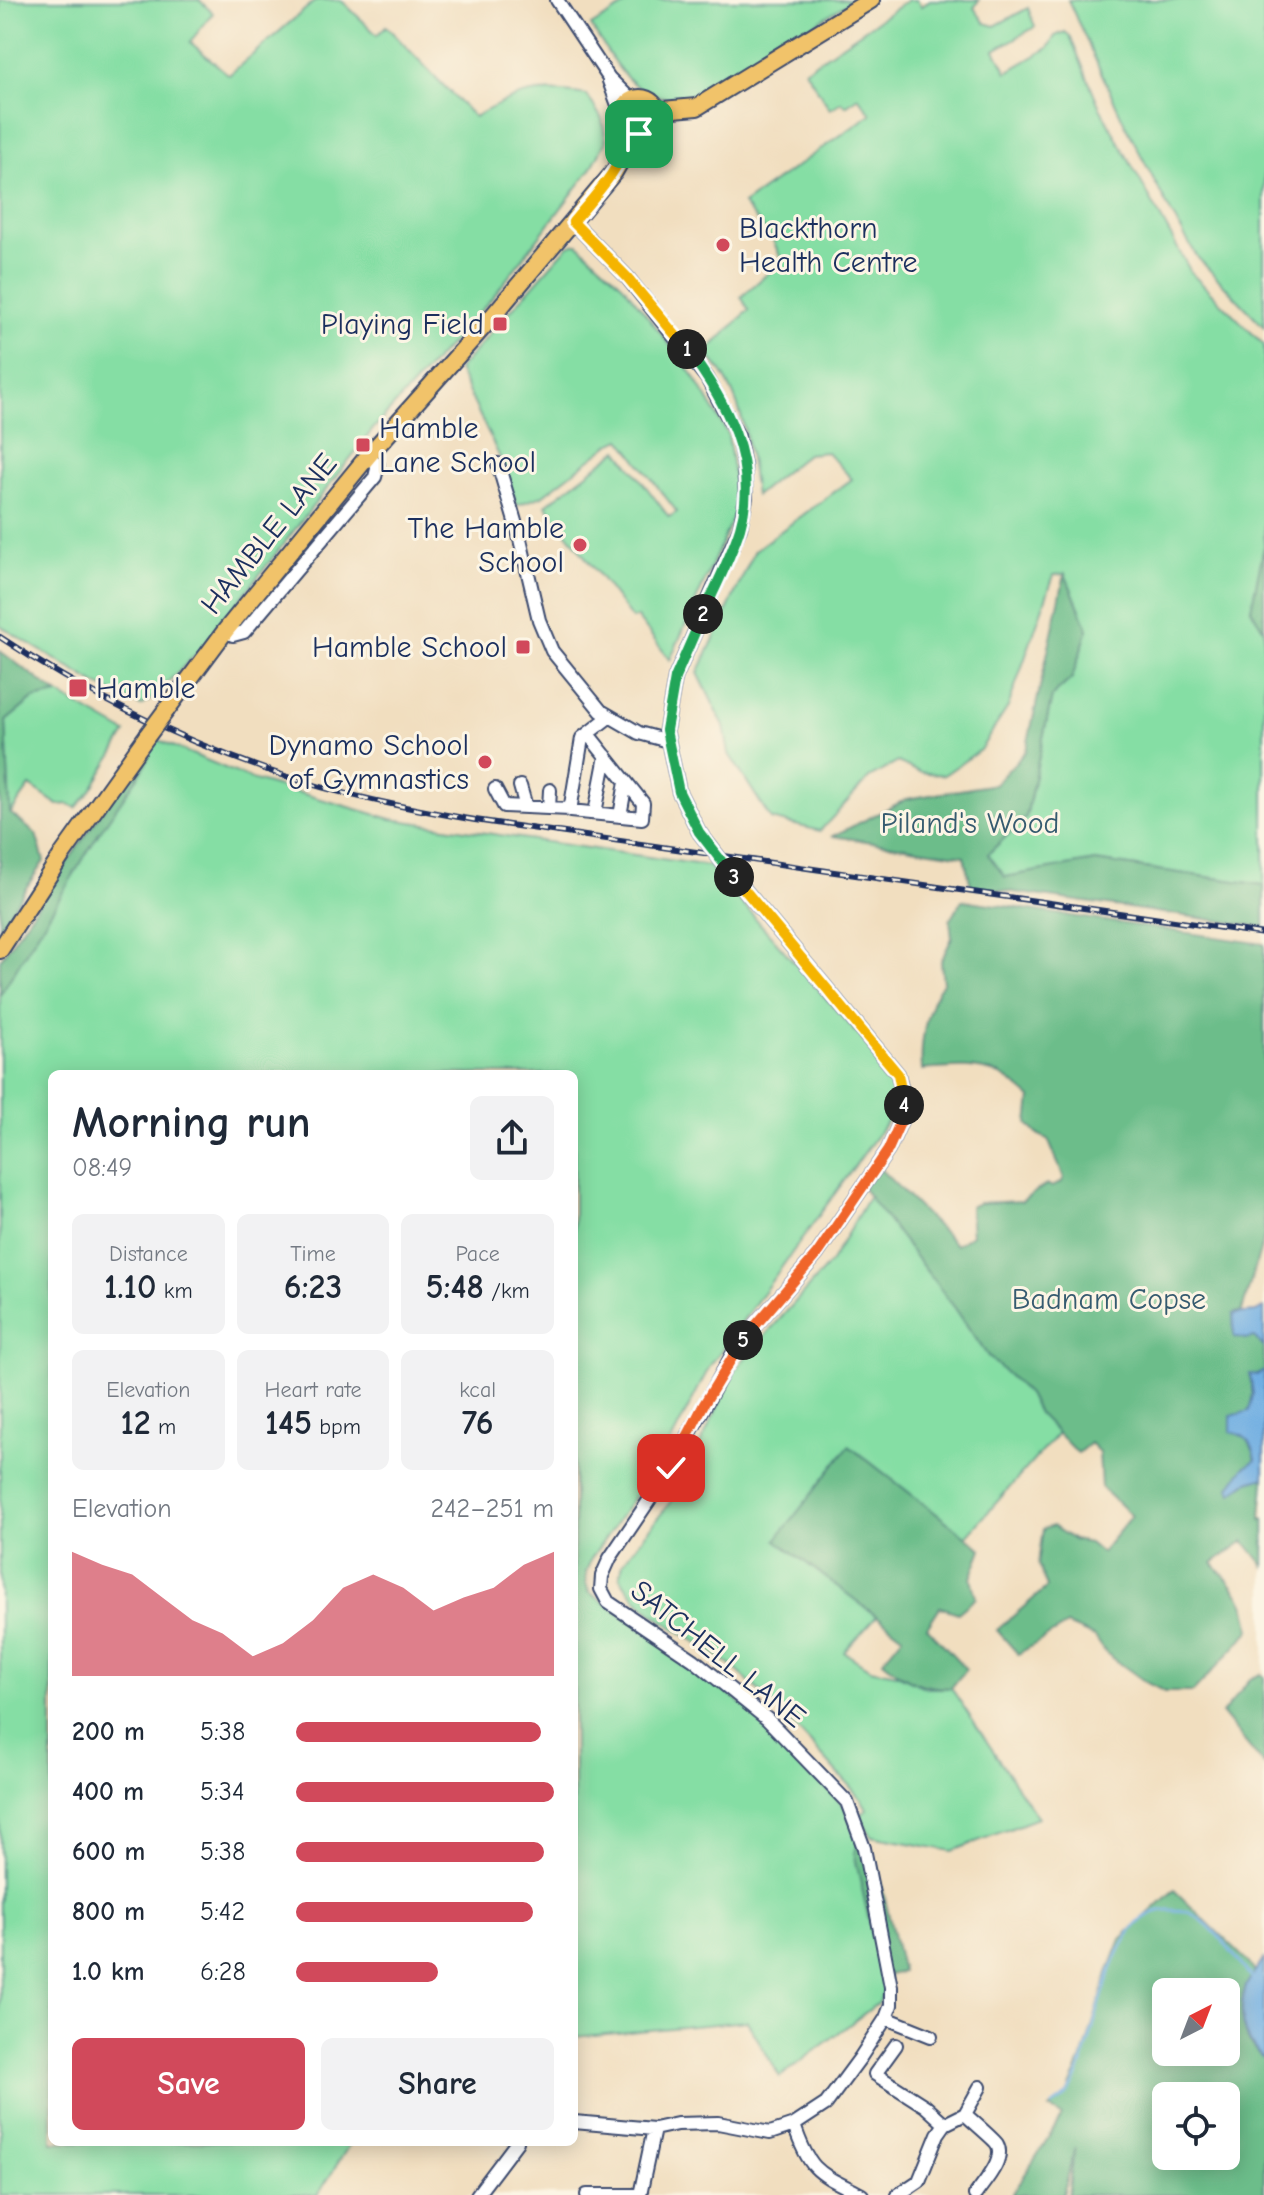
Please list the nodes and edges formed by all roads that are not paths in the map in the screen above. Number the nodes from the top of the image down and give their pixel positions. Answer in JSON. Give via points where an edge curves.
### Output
{"nodes":[{"id":1,"x":557,"y":0,"type":"edge"},
{"id":2,"x":871,"y":0,"type":"edge"},
{"id":3,"x":609,"y":78,"type":"junction"},
{"id":4,"x":631,"y":100,"type":"junction"},
{"id":5,"x":656,"y":108,"type":"junction"},
{"id":6,"x":690,"y":109,"type":"junction"},
{"id":7,"x":622,"y":116,"type":"junction"},
{"id":8,"x":653,"y":128,"type":"junction"},
{"id":9,"x":631,"y":132,"type":"junction"},
{"id":10,"x":573,"y":222,"type":"junction"},
{"id":11,"x":498,"y":464,"type":"dead end"},
{"id":12,"x":609,"y":717,"type":"junction"},
{"id":13,"x":588,"y":734,"type":"junction"},
{"id":14,"x":668,"y":741,"type":"junction"},
{"id":15,"x":606,"y":756,"type":"junction"},
{"id":16,"x":626,"y":782,"type":"junction"},
{"id":17,"x":520,"y":786,"type":"dead end"},
{"id":18,"x":495,"y":789,"type":"dead end"},
{"id":19,"x":550,"y":790,"type":"dead end"},
{"id":20,"x":526,"y":807,"type":"junction"},
{"id":21,"x":549,"y":808,"type":"junction"},
{"id":22,"x":570,"y":809,"type":"junction"},
{"id":23,"x":595,"y":813,"type":"junction"},
{"id":24,"x":620,"y":816,"type":"junction"},
{"id":25,"x":0,"y":950,"type":"edge"},
{"id":26,"x":886,"y":2018,"type":"junction"},
{"id":27,"x":931,"y":2036,"type":"dead end"},
{"id":28,"x":896,"y":2045,"type":"dead end"},
{"id":29,"x":980,"y":2087,"type":"dead end"},
{"id":30,"x":899,"y":2092,"type":"junction"},
{"id":31,"x":890,"y":2104,"type":"dead end"},
{"id":32,"x":965,"y":2114,"type":"junction"},
{"id":33,"x":578,"y":2122,"type":"edge"},
{"id":34,"x":945,"y":2124,"type":"junction"},
{"id":35,"x":794,"y":2125,"type":"junction"},
{"id":36,"x":654,"y":2129,"type":"junction"},
{"id":37,"x":514,"y":2146,"type":"edge"},
{"id":38,"x":477,"y":2195,"type":"edge"},
{"id":39,"x":587,"y":2195,"type":"edge"},
{"id":40,"x":640,"y":2195,"type":"edge"},
{"id":41,"x":862,"y":2195,"type":"edge"},
{"id":42,"x":898,"y":2195,"type":"edge"},
{"id":43,"x":977,"y":2195,"type":"edge"}],
"edges":[{"from":1,"to":3,"type":"street"},
{"from":2,"to":6,"type":"main road"},
{"from":3,"to":4,"type":"street"},
{"from":3,"to":7,"type":"street"},
{"from":4,"to":5,"type":"main road","via":[[646,99]]},
{"from":4,"to":7,"type":"main road"},
{"from":5,"to":6,"type":"main road"},
{"from":5,"to":8,"type":"main road"},
{"from":6,"to":8,"type":"main road"},
{"from":7,"to":9,"type":"main road"},
{"from":8,"to":9,"type":"main road"},
{"from":9,"to":10,"type":"main road","name":"HAMBLE LANE","via":[[614,172]]},
{"from":10,"to":14,"type":"street","name":"SATCHELL LANE","via":[[627,277],[707,378],[738,436],[744,465],[746,498],[740,528],[675,678]]},
{"from":10,"to":25,"type":"main road","name":"HAMBLE LANE","bridge":true,"via":[[368,456],[226,630],[62,855]]},
{"from":11,"to":12,"type":"street","via":[[552,651]]},
{"from":12,"to":13,"type":"street"},
{"from":12,"to":14,"type":"street"},
{"from":13,"to":15,"type":"street"},
{"from":13,"to":22,"type":"street","via":[[582,738]]},
{"from":14,"to":26,"type":"street","name":"SATCHELL LANE","bridge":true,"via":[[679,792],[699,832],[898,1074],[903,1116],[888,1150],[817,1254],[736,1348],[671,1468],[610,1558],[601,1589],[608,1602],[694,1660],[767,1719],[847,1802],[864,1848],[891,1987]]},
{"from":15,"to":16,"type":"street"},
{"from":15,"to":23,"type":"street"},
{"from":16,"to":24,"type":"street"},
{"from":16,"to":24,"type":"street","via":[[643,803],[642,818]]},
{"from":17,"to":20,"type":"street"},
{"from":18,"to":20,"type":"street","via":[[504,806]]},
{"from":19,"to":21,"type":"street"},
{"from":20,"to":21,"type":"street"},
{"from":21,"to":22,"type":"street"},
{"from":22,"to":23,"type":"street"},
{"from":23,"to":24,"type":"street"},
{"from":26,"to":27,"type":"street"},
{"from":26,"to":35,"type":"street","name":"SATCHELL LANE","via":[[829,2101]]},
{"from":28,"to":30,"type":"street","via":[[875,2074]]},
{"from":29,"to":32,"type":"street"},
{"from":30,"to":31,"type":"street"},
{"from":30,"to":34,"type":"street"},
{"from":32,"to":34,"type":"street"},
{"from":32,"to":43,"type":"street","via":[[999,2150]]},
{"from":33,"to":36,"type":"street","name":"SATCHELL LANE"},
{"from":34,"to":42,"type":"street","via":[[919,2181]]},
{"from":35,"to":36,"type":"street","name":"SATCHELL LANE","via":[[770,2133],[718,2123]]},
{"from":35,"to":41,"type":"street","via":[[804,2155],[822,2175]]},
{"from":36,"to":40,"type":"street"},
{"from":37,"to":38,"type":"street"},
{"from":39,"to":40,"type":"street"}]}
